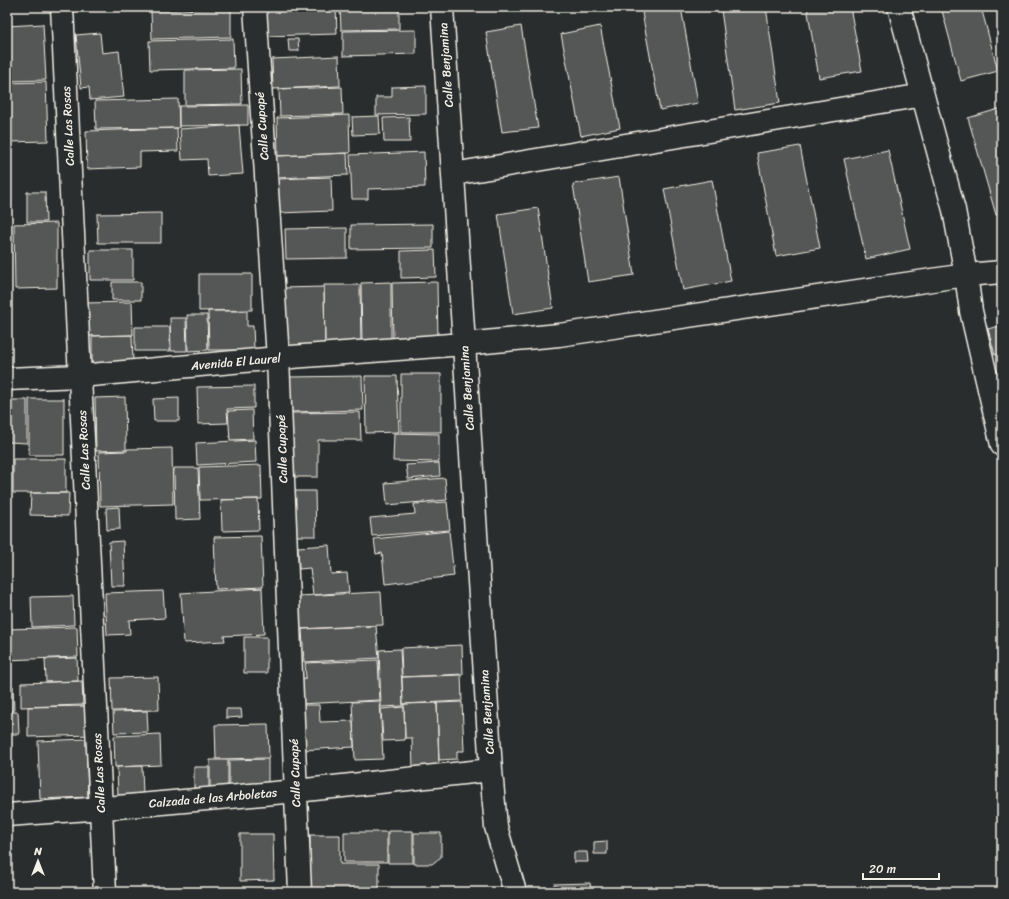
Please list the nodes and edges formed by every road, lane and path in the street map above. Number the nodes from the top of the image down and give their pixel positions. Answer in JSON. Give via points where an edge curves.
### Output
{"nodes":[{"id":1,"x":62,"y":7,"type":"edge"},
{"id":2,"x":254,"y":7,"type":"edge"},
{"id":3,"x":442,"y":7,"type":"edge"},
{"id":4,"x":899,"y":7,"type":"edge"},
{"id":5,"x":923,"y":95,"type":"junction"},
{"id":6,"x":453,"y":174,"type":"junction"},
{"id":7,"x":1002,"y":272,"type":"edge"},
{"id":8,"x":966,"y":275,"type":"junction"},
{"id":9,"x":464,"y":344,"type":"junction"},
{"id":10,"x":278,"y":358,"type":"junction"},
{"id":11,"x":80,"y":376,"type":"junction"},
{"id":12,"x":7,"y":379,"type":"edge"},
{"id":13,"x":1002,"y":445,"type":"edge"},
{"id":14,"x":490,"y":770,"type":"junction"},
{"id":15,"x":296,"y":791,"type":"junction"},
{"id":16,"x":101,"y":808,"type":"junction"},
{"id":17,"x":7,"y":815,"type":"edge"},
{"id":18,"x":105,"y":892,"type":"edge"},
{"id":19,"x":300,"y":892,"type":"edge"},
{"id":20,"x":515,"y":892,"type":"edge"}],
"edges":[{"from":1,"to":11,"type":"street","name":"Calle Las Rosas"},
{"from":2,"to":10,"type":"street","name":"Calle Cupapé"},
{"from":3,"to":6,"type":"street","name":"Calle Benjamina"},
{"from":4,"to":5,"type":"street"},
{"from":5,"to":6,"type":"street"},
{"from":5,"to":8,"type":"street","via":[[954,210]]},
{"from":6,"to":9,"type":"street","name":"Calle Benjamina"},
{"from":7,"to":8,"type":"street","name":"Avenida El Laurel"},
{"from":8,"to":9,"type":"street","name":"Avenida El Laurel","via":[[559,335]]},
{"from":8,"to":13,"type":"street","via":[[971,311]]},
{"from":9,"to":10,"type":"street","name":"Avenida El Laurel"},
{"from":9,"to":14,"type":"street","name":"Calle Benjamina"},
{"from":10,"to":11,"type":"street","name":"Avenida El Laurel"},
{"from":10,"to":15,"type":"street","name":"Calle Cupapé"},
{"from":11,"to":12,"type":"street","name":"Avenida El Laurel"},
{"from":11,"to":16,"type":"street","name":"Calle Las Rosas"},
{"from":14,"to":15,"type":"street","name":"Calzada de las Arboletas"},
{"from":14,"to":20,"type":"street","name":"Calle Benjamina","via":[[496,827]]},
{"from":15,"to":16,"type":"street","name":"Calzada de las Arboletas"},
{"from":15,"to":19,"type":"street","name":"Calle Cupapé"},
{"from":16,"to":17,"type":"street","name":"Calzada de las Arboletas"},
{"from":16,"to":18,"type":"street","name":"Calle Las Rosas"}]}
